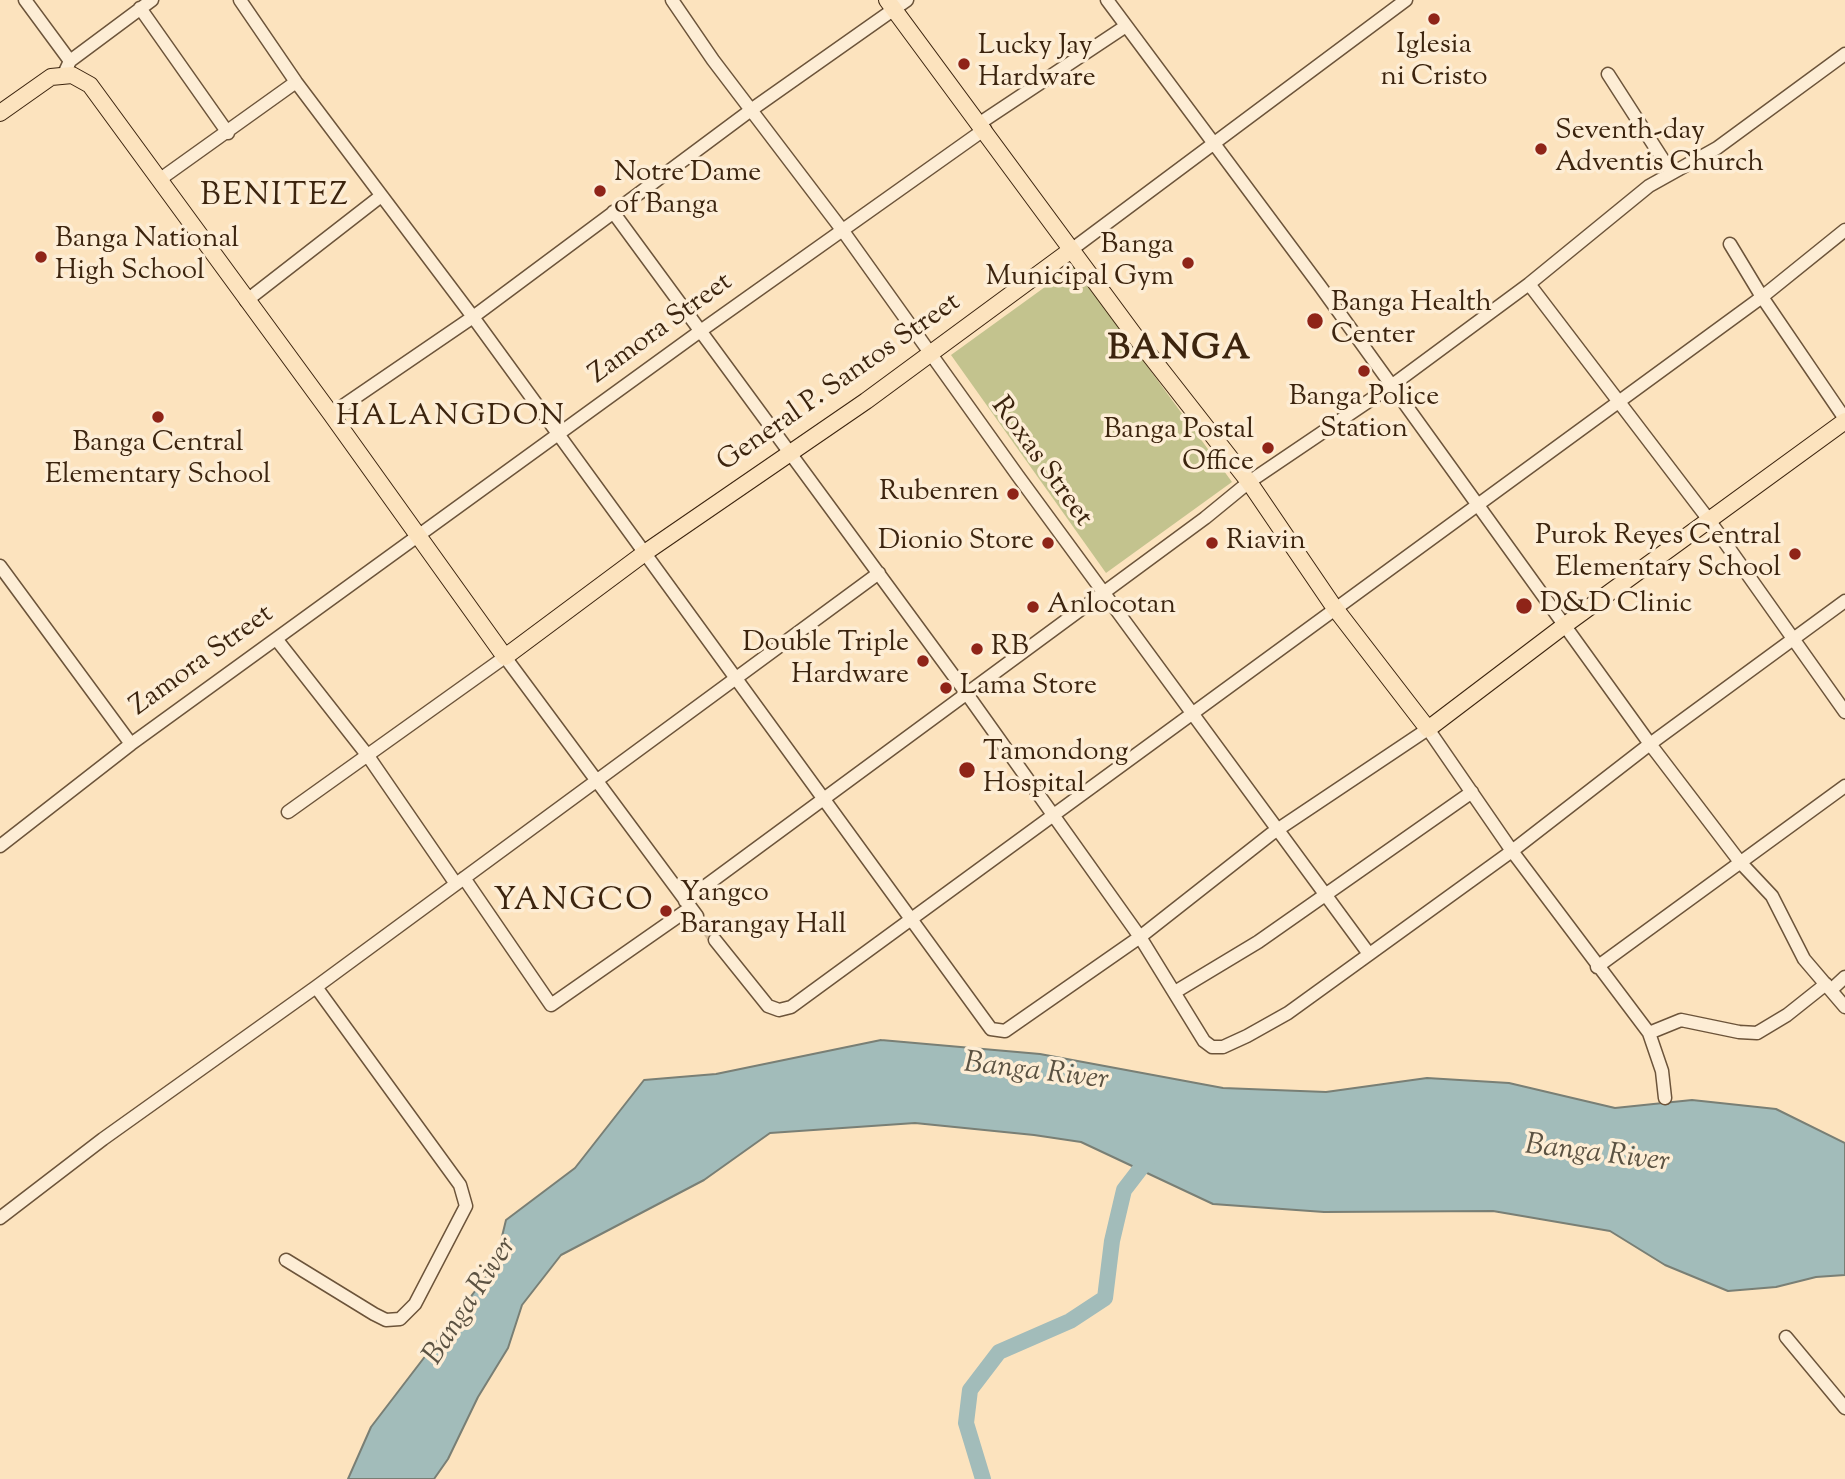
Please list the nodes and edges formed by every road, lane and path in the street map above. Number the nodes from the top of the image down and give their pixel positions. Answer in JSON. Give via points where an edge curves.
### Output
{"nodes":[{"id":1,"x":25,"y":0,"type":"edge"},
{"id":2,"x":152,"y":0,"type":"edge"},
{"id":3,"x":240,"y":0,"type":"edge"},
{"id":4,"x":672,"y":0,"type":"edge"},
{"id":5,"x":1107,"y":0,"type":"edge"},
{"id":6,"x":1406,"y":0,"type":"edge"},
{"id":7,"x":896,"y":3,"type":"edge"},
{"id":8,"x":140,"y":8,"type":"junction"},
{"id":9,"x":1126,"y":26,"type":"junction"},
{"id":10,"x":1845,"y":54,"type":"edge"},
{"id":11,"x":67,"y":68,"type":"junction"},
{"id":12,"x":1608,"y":74,"type":"dead end"},
{"id":13,"x":296,"y":82,"type":"junction"},
{"id":14,"x":751,"y":110,"type":"junction"},
{"id":15,"x":0,"y":113,"type":"edge"},
{"id":16,"x":983,"y":126,"type":"junction"},
{"id":17,"x":228,"y":133,"type":"junction"},
{"id":18,"x":1214,"y":144,"type":"junction"},
{"id":19,"x":1671,"y":172,"type":"junction"},
{"id":20,"x":159,"y":180,"type":"junction"},
{"id":21,"x":381,"y":196,"type":"junction"},
{"id":22,"x":614,"y":212,"type":"junction"},
{"id":23,"x":1845,"y":230,"type":"edge"},
{"id":24,"x":843,"y":231,"type":"junction"},
{"id":25,"x":1730,"y":244,"type":"dead end"},
{"id":26,"x":1071,"y":250,"type":"junction"},
{"id":27,"x":1529,"y":284,"type":"junction"},
{"id":28,"x":1762,"y":297,"type":"junction"},
{"id":29,"x":246,"y":301,"type":"junction"},
{"id":30,"x":473,"y":317,"type":"junction"},
{"id":31,"x":699,"y":332,"type":"junction"},
{"id":32,"x":930,"y":352,"type":"junction"},
{"id":33,"x":1391,"y":386,"type":"junction"},
{"id":34,"x":1618,"y":402,"type":"junction"},
{"id":35,"x":331,"y":414,"type":"junction"},
{"id":36,"x":1845,"y":420,"type":"edge"},
{"id":37,"x":559,"y":436,"type":"junction"},
{"id":38,"x":791,"y":452,"type":"junction"},
{"id":39,"x":1249,"y":482,"type":"junction"},
{"id":40,"x":1478,"y":503,"type":"junction"},
{"id":41,"x":1709,"y":520,"type":"junction"},
{"id":42,"x":419,"y":538,"type":"junction"},
{"id":43,"x":646,"y":552,"type":"junction"},
{"id":44,"x":0,"y":566,"type":"edge"},
{"id":45,"x":879,"y":573,"type":"junction"},
{"id":46,"x":1103,"y":591,"type":"junction"},
{"id":47,"x":1845,"y":601,"type":"edge"},
{"id":48,"x":1334,"y":607,"type":"junction"},
{"id":49,"x":1565,"y":625,"type":"junction"},
{"id":50,"x":1793,"y":639,"type":"junction"},
{"id":51,"x":277,"y":640,"type":"junction"},
{"id":52,"x":505,"y":657,"type":"junction"},
{"id":53,"x":736,"y":677,"type":"junction"},
{"id":54,"x":967,"y":694,"type":"junction"},
{"id":55,"x":1845,"y":712,"type":"edge"},
{"id":56,"x":1194,"y":713,"type":"junction"},
{"id":57,"x":1428,"y":729,"type":"junction"},
{"id":58,"x":131,"y":744,"type":"junction"},
{"id":59,"x":1650,"y":744,"type":"junction"},
{"id":60,"x":368,"y":755,"type":"junction"},
{"id":61,"x":595,"y":780,"type":"junction"},
{"id":62,"x":1845,"y":786,"type":"edge"},
{"id":63,"x":1472,"y":792,"type":"junction"},
{"id":64,"x":825,"y":800,"type":"junction"},
{"id":65,"x":288,"y":812,"type":"dead end"},
{"id":66,"x":1053,"y":816,"type":"junction"},
{"id":67,"x":1280,"y":830,"type":"junction"},
{"id":68,"x":0,"y":846,"type":"edge"},
{"id":69,"x":1512,"y":851,"type":"junction"},
{"id":70,"x":1740,"y":863,"type":"junction"},
{"id":71,"x":460,"y":881,"type":"junction"},
{"id":72,"x":1325,"y":896,"type":"junction"},
{"id":73,"x":691,"y":908,"type":"junction"},
{"id":74,"x":910,"y":918,"type":"junction"},
{"id":75,"x":1140,"y":937,"type":"junction"},
{"id":76,"x":715,"y":940,"type":"tunnel mouth"},
{"id":77,"x":1369,"y":954,"type":"junction"},
{"id":78,"x":1597,"y":967,"type":"junction"},
{"id":79,"x":1845,"y":977,"type":"edge"},
{"id":80,"x":316,"y":987,"type":"junction"},
{"id":81,"x":1828,"y":987,"type":"junction"},
{"id":82,"x":1175,"y":992,"type":"junction"},
{"id":83,"x":1845,"y":1007,"type":"edge"},
{"id":84,"x":1649,"y":1033,"type":"junction"},
{"id":85,"x":1665,"y":1098,"type":"dead end"},
{"id":86,"x":0,"y":1218,"type":"edge"},
{"id":87,"x":286,"y":1260,"type":"dead end"},
{"id":88,"x":1786,"y":1337,"type":"dead end"},
{"id":89,"x":1845,"y":1408,"type":"edge"}],
"edges":[{"from":1,"to":11,"type":"street"},
{"from":2,"to":8,"type":"street"},
{"from":3,"to":13,"type":"street"},
{"from":4,"to":14,"type":"street","name":"Roxas Street"},
{"from":5,"to":9,"type":"street"},
{"from":6,"to":18,"type":"street","name":"General P. Santos Street"},
{"from":7,"to":14,"type":"street"},
{"from":7,"to":16,"type":"main road"},
{"from":8,"to":11,"type":"street"},
{"from":8,"to":17,"type":"street"},
{"from":9,"to":16,"type":"street","name":"Zamora Street"},
{"from":9,"to":18,"type":"street"},
{"from":10,"to":19,"type":"street","via":[[1717,148]]},
{"from":11,"to":15,"type":"main road"},
{"from":11,"to":20,"type":"main road","via":[[89,85]]},
{"from":12,"to":19,"type":"street"},
{"from":13,"to":17,"type":"street"},
{"from":13,"to":21,"type":"street"},
{"from":14,"to":22,"type":"street"},
{"from":14,"to":24,"type":"street","name":"Roxas Street"},
{"from":16,"to":24,"type":"street","name":"Zamora Street"},
{"from":16,"to":26,"type":"main road"},
{"from":17,"to":20,"type":"street"},
{"from":18,"to":26,"type":"street","name":"General P. Santos Street"},
{"from":18,"to":33,"type":"street"},
{"from":19,"to":27,"type":"street"},
{"from":20,"to":29,"type":"main road"},
{"from":21,"to":29,"type":"street"},
{"from":21,"to":30,"type":"street"},
{"from":22,"to":30,"type":"street"},
{"from":22,"to":31,"type":"street"},
{"from":23,"to":28,"type":"street"},
{"from":24,"to":31,"type":"street","name":"Zamora Street"},
{"from":24,"to":32,"type":"street","name":"Roxas Street"},
{"from":25,"to":28,"type":"street"},
{"from":26,"to":32,"type":"main road","name":"General P. Santos Street"},
{"from":26,"to":39,"type":"main road"},
{"from":27,"to":33,"type":"street"},
{"from":27,"to":34,"type":"street"},
{"from":28,"to":34,"type":"street"},
{"from":28,"to":36,"type":"street"},
{"from":29,"to":35,"type":"main road"},
{"from":30,"to":35,"type":"street"},
{"from":30,"to":37,"type":"street"},
{"from":31,"to":37,"type":"street","name":"Zamora Street"},
{"from":31,"to":38,"type":"street"},
{"from":32,"to":38,"type":"main road","name":"General P. Santos Street"},
{"from":32,"to":46,"type":"street","name":"Roxas Street"},
{"from":33,"to":39,"type":"street"},
{"from":33,"to":40,"type":"street"},
{"from":34,"to":40,"type":"street"},
{"from":34,"to":41,"type":"street"},
{"from":35,"to":42,"type":"main road"},
{"from":36,"to":41,"type":"main road"},
{"from":37,"to":42,"type":"street","name":"Zamora Street"},
{"from":37,"to":43,"type":"street"},
{"from":38,"to":43,"type":"main road","name":"General P. Santos Street"},
{"from":38,"to":45,"type":"street"},
{"from":39,"to":46,"type":"street"},
{"from":39,"to":48,"type":"main road"},
{"from":40,"to":48,"type":"street"},
{"from":40,"to":49,"type":"street"},
{"from":41,"to":49,"type":"main road"},
{"from":41,"to":50,"type":"street"},
{"from":42,"to":51,"type":"street","name":"Zamora Street"},
{"from":42,"to":52,"type":"main road"},
{"from":43,"to":52,"type":"main road","name":"General P. Santos Street"},
{"from":43,"to":53,"type":"street"},
{"from":44,"to":58,"type":"street"},
{"from":45,"to":53,"type":"street"},
{"from":45,"to":54,"type":"street"},
{"from":46,"to":54,"type":"street"},
{"from":46,"to":56,"type":"street","name":"Roxas Street"},
{"from":47,"to":50,"type":"street"},
{"from":48,"to":56,"type":"street"},
{"from":48,"to":57,"type":"main road"},
{"from":49,"to":57,"type":"main road"},
{"from":49,"to":59,"type":"street"},
{"from":50,"to":55,"type":"street"},
{"from":50,"to":59,"type":"street"},
{"from":51,"to":58,"type":"street","name":"Zamora Street"},
{"from":51,"to":60,"type":"street"},
{"from":52,"to":60,"type":"street"},
{"from":52,"to":61,"type":"street"},
{"from":53,"to":61,"type":"street"},
{"from":53,"to":64,"type":"street"},
{"from":54,"to":64,"type":"street"},
{"from":54,"to":66,"type":"street"},
{"from":56,"to":66,"type":"street"},
{"from":56,"to":67,"type":"street","name":"Roxas Street"},
{"from":57,"to":63,"type":"street"},
{"from":57,"to":67,"type":"street"},
{"from":58,"to":68,"type":"street","name":"Zamora Street"},
{"from":59,"to":69,"type":"street"},
{"from":59,"to":70,"type":"street"},
{"from":60,"to":65,"type":"street"},
{"from":60,"to":71,"type":"street"},
{"from":61,"to":71,"type":"street"},
{"from":61,"to":73,"type":"street"},
{"from":62,"to":70,"type":"street"},
{"from":63,"to":69,"type":"street"},
{"from":63,"to":72,"type":"street"},
{"from":64,"to":73,"type":"street"},
{"from":64,"to":74,"type":"street"},
{"from":66,"to":74,"type":"street"},
{"from":66,"to":75,"type":"street"},
{"from":67,"to":72,"type":"street","name":"Roxas Street"},
{"from":67,"to":75,"type":"street"},
{"from":69,"to":77,"type":"street"},
{"from":69,"to":78,"type":"street"},
{"from":70,"to":78,"type":"street"},
{"from":70,"to":81,"type":"street","via":[[1772,896],[1804,959]]},
{"from":71,"to":73,"type":"street","via":[[551,1005]]},
{"from":71,"to":80,"type":"street"},
{"from":72,"to":77,"type":"street","name":"Roxas Street"},
{"from":72,"to":82,"type":"street"},
{"from":74,"to":75,"type":"street","via":[[982,1021],[999,1032]]},
{"from":74,"to":76,"type":"street","via":[[785,1010],[762,1001]]},
{"from":75,"to":82,"type":"street"},
{"from":77,"to":82,"type":"street","via":[[1288,1013],[1223,1047],[1208,1045]]},
{"from":78,"to":84,"type":"street"},
{"from":79,"to":81,"type":"street"},
{"from":80,"to":86,"type":"street"},
{"from":80,"to":87,"type":"street","via":[[460,1185],[466,1206],[415,1304],[400,1319],[386,1320],[374,1314]]},
{"from":81,"to":83,"type":"street"},
{"from":81,"to":84,"type":"street","via":[[1757,1033],[1681,1020]]},
{"from":84,"to":85,"type":"street"},
{"from":88,"to":89,"type":"street"}]}
